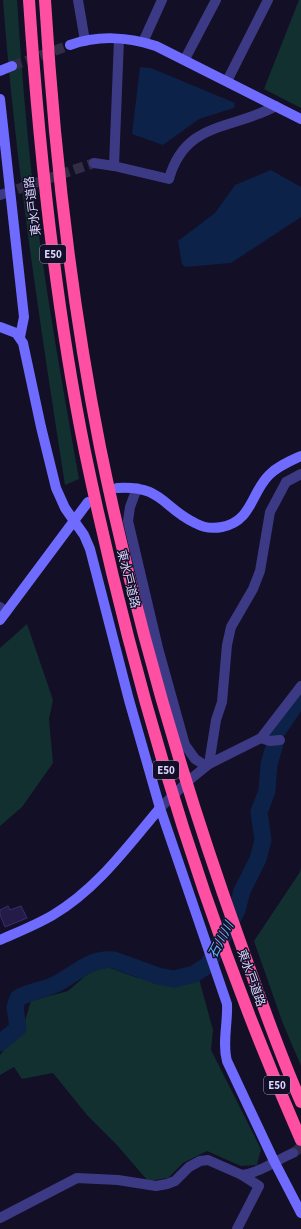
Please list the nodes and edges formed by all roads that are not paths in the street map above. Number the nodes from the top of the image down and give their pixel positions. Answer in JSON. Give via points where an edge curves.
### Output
{"nodes":[{"id":1,"x":29,"y":0,"type":"edge"},
{"id":2,"x":45,"y":0,"type":"edge"},
{"id":3,"x":78,"y":0,"type":"edge"},
{"id":4,"x":162,"y":0,"type":"edge"},
{"id":5,"x":216,"y":0,"type":"edge"},
{"id":6,"x":268,"y":0,"type":"edge"},
{"id":7,"x":119,"y":39,"type":"junction"},
{"id":8,"x":85,"y":41,"type":"junction"},
{"id":9,"x":143,"y":42,"type":"junction"},
{"id":10,"x":70,"y":45,"type":"tunnel mouth"},
{"id":11,"x":185,"y":59,"type":"junction"},
{"id":12,"x":12,"y":66,"type":"tunnel mouth"},
{"id":13,"x":0,"y":71,"type":"edge"},
{"id":14,"x":227,"y":81,"type":"junction"},
{"id":15,"x":0,"y":99,"type":"edge"},
{"id":16,"x":276,"y":106,"type":"junction"},
{"id":17,"x":301,"y":119,"type":"edge"},
{"id":18,"x":94,"y":163,"type":"tunnel mouth"},
{"id":19,"x":114,"y":166,"type":"junction"},
{"id":20,"x":0,"y":326,"type":"edge"},
{"id":21,"x":20,"y":337,"type":"junction"},
{"id":22,"x":301,"y":456,"type":"edge"},
{"id":23,"x":301,"y":474,"type":"edge"},
{"id":24,"x":137,"y":488,"type":"junction"},
{"id":25,"x":114,"y":493,"type":"junction"},
{"id":26,"x":92,"y":503,"type":"junction"},
{"id":27,"x":74,"y":520,"type":"junction"},
{"id":28,"x":2,"y":613,"type":"edge"},
{"id":29,"x":301,"y":686,"type":"edge"},
{"id":30,"x":208,"y":765,"type":"junction"},
{"id":31,"x":160,"y":808,"type":"junction"},
{"id":32,"x":0,"y":940,"type":"edge"},
{"id":33,"x":301,"y":1102,"type":"edge"},
{"id":34,"x":301,"y":1140,"type":"edge"},
{"id":35,"x":293,"y":1153,"type":"tunnel mouth"},
{"id":36,"x":274,"y":1161,"type":"junction"},
{"id":37,"x":242,"y":1175,"type":"junction"},
{"id":38,"x":301,"y":1213,"type":"edge"},
{"id":39,"x":0,"y":1218,"type":"edge"},
{"id":40,"x":237,"y":1229,"type":"edge"}],
"edges":[{"from":1,"to":26,"type":"highway","name":"東水戸道路","number":"E50","via":[[42,161],[53,251]]},
{"from":2,"to":25,"type":"highway","name":"東水戸道路","number":"E50","via":[[68,249],[84,358]]},
{"from":3,"to":8,"type":"street"},
{"from":4,"to":9,"type":"street"},
{"from":5,"to":11,"type":"street"},
{"from":6,"to":14,"type":"street"},
{"from":7,"to":8,"type":"street"},
{"from":7,"to":9,"type":"street"},
{"from":7,"to":19,"type":"street"},
{"from":8,"to":10,"type":"street"},
{"from":9,"to":11,"type":"street"},
{"from":11,"to":14,"type":"street"},
{"from":12,"to":13,"type":"street"},
{"from":14,"to":16,"type":"street"},
{"from":15,"to":21,"type":"street","via":[[24,317]]},
{"from":16,"to":17,"type":"street"},
{"from":16,"to":19,"type":"street","via":[[262,114],[208,130],[183,149],[173,164],[169,179]]},
{"from":18,"to":19,"type":"street"},
{"from":20,"to":21,"type":"street"},
{"from":21,"to":27,"type":"street","via":[[24,343],[40,427],[56,488],[60,500]]},
{"from":22,"to":24,"type":"street","via":[[279,466],[269,475],[247,512],[227,526],[203,527],[150,491]]},
{"from":23,"to":30,"type":"street","via":[[286,482],[270,512],[260,571],[253,590],[230,627],[222,702]]},
{"from":24,"to":25,"type":"street"},
{"from":24,"to":30,"type":"street","via":[[130,506],[128,521],[158,648],[185,745],[195,759]]},
{"from":25,"to":33,"type":"highway","name":"東水戸道路","number":"E50","via":[[136,602],[168,723],[211,860],[268,1022]]},
{"from":26,"to":27,"type":"street"},
{"from":26,"to":34,"type":"highway","name":"東水戸道路","number":"E50","via":[[152,727],[209,902],[254,1028]]},
{"from":27,"to":28,"type":"street"},
{"from":27,"to":31,"type":"street","via":[[90,549]]},
{"from":29,"to":30,"type":"street","via":[[270,739]]},
{"from":30,"to":31,"type":"street","via":[[186,782]]},
{"from":31,"to":32,"type":"street","via":[[84,893],[52,915]]},
{"from":31,"to":36,"type":"street","via":[[228,1004],[224,1049],[227,1061]]},
{"from":35,"to":36,"type":"street"},
{"from":36,"to":37,"type":"street","via":[[261,1171]]},
{"from":36,"to":38,"type":"street"},
{"from":37,"to":39,"type":"street","via":[[208,1160],[189,1167],[175,1181],[156,1186],[118,1180],[77,1178]]},
{"from":37,"to":40,"type":"street","via":[[259,1186]]}]}
